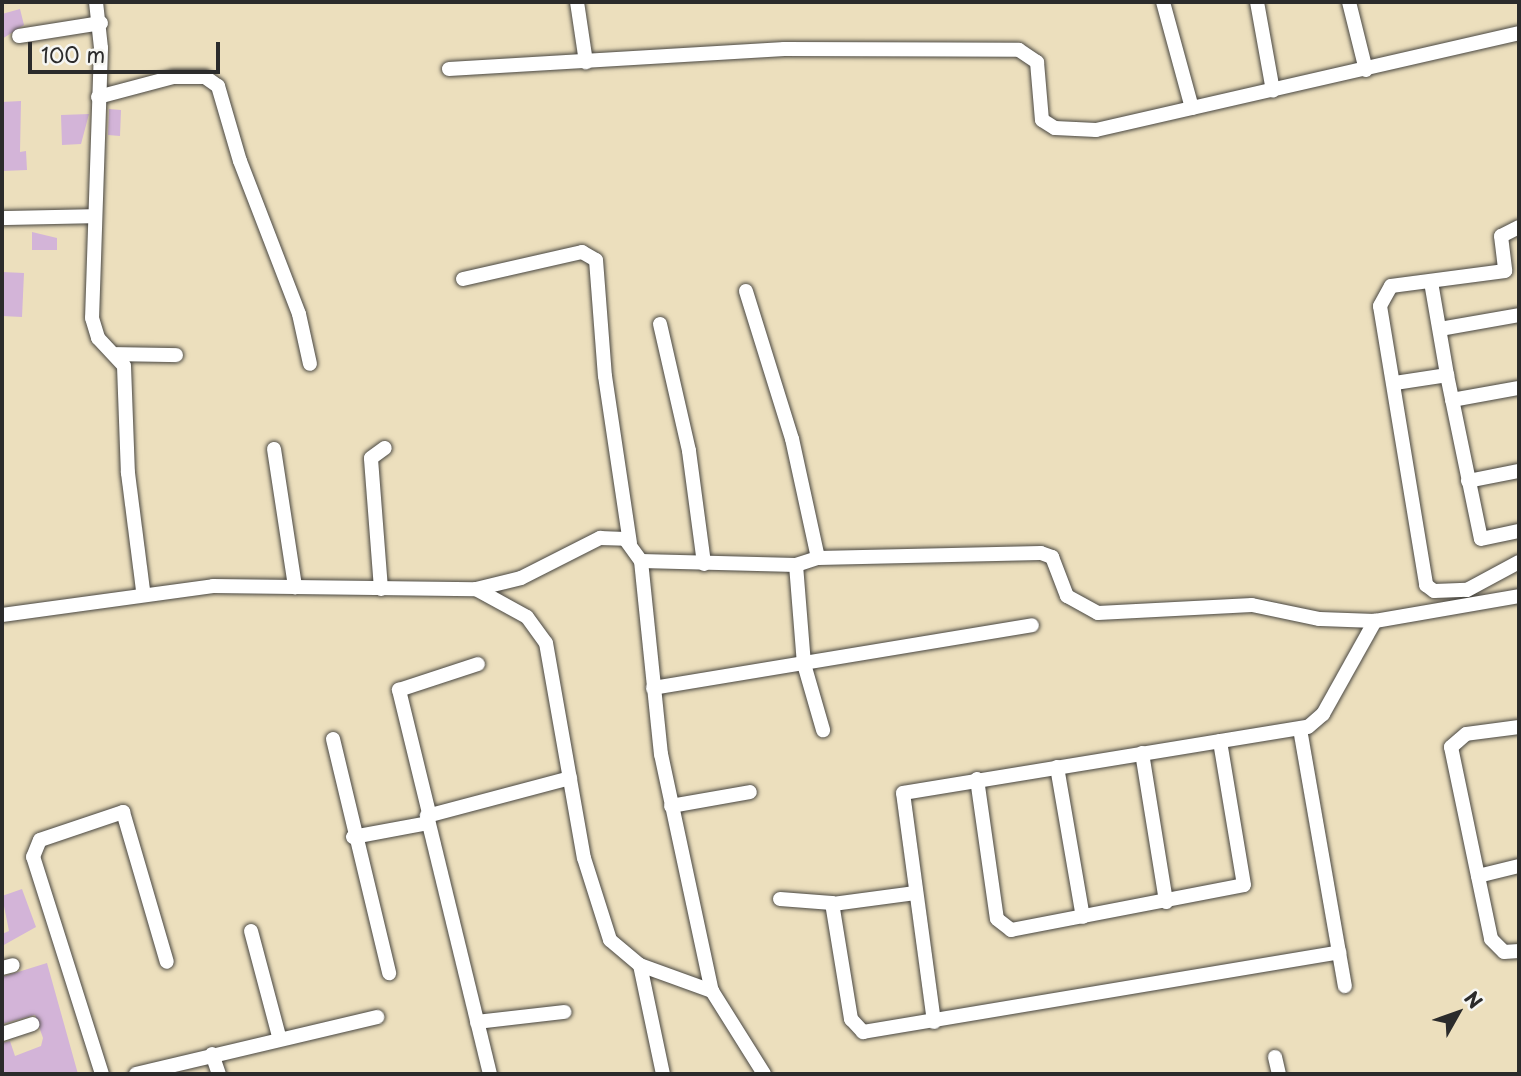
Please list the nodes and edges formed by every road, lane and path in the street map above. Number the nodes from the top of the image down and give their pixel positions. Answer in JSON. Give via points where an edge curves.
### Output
{"nodes":[{"id":1,"x":96,"y":2,"type":"edge"},
{"id":2,"x":577,"y":2,"type":"edge"},
{"id":3,"x":1163,"y":2,"type":"edge"},
{"id":4,"x":1257,"y":2,"type":"edge"},
{"id":5,"x":1349,"y":2,"type":"edge"},
{"id":6,"x":101,"y":23,"type":"junction"},
{"id":7,"x":1519,"y":33,"type":"edge"},
{"id":8,"x":19,"y":36,"type":"dead end"},
{"id":9,"x":586,"y":62,"type":"junction"},
{"id":10,"x":449,"y":69,"type":"dead end"},
{"id":11,"x":1366,"y":70,"type":"junction"},
{"id":12,"x":1273,"y":91,"type":"junction"},
{"id":13,"x":98,"y":97,"type":"junction"},
{"id":14,"x":1192,"y":108,"type":"junction"},
{"id":15,"x":95,"y":216,"type":"junction"},
{"id":16,"x":2,"y":218,"type":"edge"},
{"id":17,"x":1519,"y":227,"type":"edge"},
{"id":18,"x":1512,"y":270,"type":"edge"},
{"id":19,"x":463,"y":279,"type":"dead end"},
{"id":20,"x":1431,"y":282,"type":"junction"},
{"id":21,"x":746,"y":291,"type":"dead end"},
{"id":22,"x":1519,"y":315,"type":"edge"},
{"id":23,"x":660,"y":324,"type":"dead end"},
{"id":24,"x":1440,"y":329,"type":"junction"},
{"id":25,"x":117,"y":354,"type":"junction"},
{"id":26,"x":176,"y":355,"type":"dead end"},
{"id":27,"x":310,"y":363,"type":"dead end"},
{"id":28,"x":1447,"y":375,"type":"junction"},
{"id":29,"x":1395,"y":383,"type":"junction"},
{"id":30,"x":1519,"y":388,"type":"edge"},
{"id":31,"x":1452,"y":400,"type":"junction"},
{"id":32,"x":385,"y":448,"type":"dead end"},
{"id":33,"x":274,"y":449,"type":"dead end"},
{"id":34,"x":1519,"y":471,"type":"edge"},
{"id":35,"x":1468,"y":481,"type":"junction"},
{"id":36,"x":1519,"y":531,"type":"edge"},
{"id":37,"x":630,"y":542,"type":"junction"},
{"id":38,"x":818,"y":558,"type":"junction"},
{"id":39,"x":641,"y":561,"type":"junction"},
{"id":40,"x":1519,"y":562,"type":"edge"},
{"id":41,"x":704,"y":564,"type":"junction"},
{"id":42,"x":796,"y":565,"type":"junction"},
{"id":43,"x":295,"y":587,"type":"junction"},
{"id":44,"x":381,"y":589,"type":"junction"},
{"id":45,"x":475,"y":589,"type":"junction"},
{"id":46,"x":143,"y":590,"type":"junction"},
{"id":47,"x":1519,"y":596,"type":"edge"},
{"id":48,"x":2,"y":615,"type":"edge"},
{"id":49,"x":1375,"y":621,"type":"junction"},
{"id":50,"x":1032,"y":625,"type":"dead end"},
{"id":51,"x":478,"y":664,"type":"dead end"},
{"id":52,"x":804,"y":664,"type":"junction"},
{"id":53,"x":653,"y":688,"type":"junction"},
{"id":54,"x":1519,"y":727,"type":"edge"},
{"id":55,"x":1300,"y":729,"type":"junction"},
{"id":56,"x":823,"y":730,"type":"dead end"},
{"id":57,"x":334,"y":739,"type":"dead end"},
{"id":58,"x":1220,"y":741,"type":"junction"},
{"id":59,"x":1142,"y":753,"type":"junction"},
{"id":60,"x":1056,"y":766,"type":"junction"},
{"id":61,"x":570,"y":778,"type":"junction"},
{"id":62,"x":976,"y":779,"type":"junction"},
{"id":63,"x":750,"y":792,"type":"dead end"},
{"id":64,"x":671,"y":806,"type":"junction"},
{"id":65,"x":429,"y":818,"type":"junction"},
{"id":66,"x":353,"y":837,"type":"junction"},
{"id":67,"x":1519,"y":866,"type":"edge"},
{"id":68,"x":1478,"y":876,"type":"junction"},
{"id":69,"x":915,"y":893,"type":"junction"},
{"id":70,"x":780,"y":899,"type":"dead end"},
{"id":71,"x":1166,"y":902,"type":"junction"},
{"id":72,"x":833,"y":904,"type":"junction"},
{"id":73,"x":1083,"y":917,"type":"junction"},
{"id":74,"x":251,"y":931,"type":"dead end"},
{"id":75,"x":1519,"y":951,"type":"edge"},
{"id":76,"x":1339,"y":953,"type":"junction"},
{"id":77,"x":166,"y":962,"type":"dead end"},
{"id":78,"x":640,"y":965,"type":"junction"},
{"id":79,"x":389,"y":973,"type":"dead end"},
{"id":80,"x":1345,"y":986,"type":"dead end"},
{"id":81,"x":712,"y":992,"type":"junction"},
{"id":82,"x":564,"y":1012,"type":"dead end"},
{"id":83,"x":377,"y":1017,"type":"dead end"},
{"id":84,"x":934,"y":1021,"type":"junction"},
{"id":85,"x":477,"y":1022,"type":"junction"},
{"id":86,"x":33,"y":1024,"type":"dead end"},
{"id":87,"x":2,"y":1034,"type":"edge"},
{"id":88,"x":279,"y":1036,"type":"junction"},
{"id":89,"x":212,"y":1054,"type":"junction"},
{"id":90,"x":1275,"y":1057,"type":"dead end"},
{"id":91,"x":102,"y":1074,"type":"edge"},
{"id":92,"x":136,"y":1074,"type":"edge"},
{"id":93,"x":219,"y":1074,"type":"edge"},
{"id":94,"x":491,"y":1074,"type":"edge"},
{"id":95,"x":663,"y":1074,"type":"edge"},
{"id":96,"x":764,"y":1074,"type":"edge"},
{"id":97,"x":1279,"y":1074,"type":"edge"}],
"edges":[{"from":1,"to":6,"type":"street"},
{"from":2,"to":9,"type":"street"},
{"from":3,"to":14,"type":"street"},
{"from":4,"to":12,"type":"street"},
{"from":5,"to":11,"type":"street"},
{"from":6,"to":8,"type":"street"},
{"from":6,"to":13,"type":"street"},
{"from":7,"to":11,"type":"street"},
{"from":9,"to":10,"type":"street"},
{"from":9,"to":14,"type":"street","via":[[784,49],[1019,50],[1037,62],[1041,116],[1055,128],[1096,130]]},
{"from":11,"to":12,"type":"street"},
{"from":12,"to":14,"type":"street"},
{"from":13,"to":15,"type":"street"},
{"from":13,"to":27,"type":"street","via":[[173,77],[205,77],[218,86],[240,162],[296,305]]},
{"from":15,"to":16,"type":"street"},
{"from":15,"to":25,"type":"street","via":[[92,318],[98,338]]},
{"from":17,"to":18,"type":"street","via":[[1501,236]]},
{"from":18,"to":20,"type":"street"},
{"from":19,"to":37,"type":"street","via":[[582,253],[596,260],[605,376]]},
{"from":20,"to":24,"type":"street"},
{"from":20,"to":29,"type":"street","via":[[1391,286],[1381,294]]},
{"from":21,"to":38,"type":"street","via":[[792,439]]},
{"from":22,"to":24,"type":"street"},
{"from":23,"to":41,"type":"street","via":[[689,451]]},
{"from":24,"to":28,"type":"street"},
{"from":25,"to":26,"type":"street"},
{"from":25,"to":46,"type":"street","via":[[124,366],[128,473]]},
{"from":28,"to":29,"type":"street"},
{"from":28,"to":31,"type":"street"},
{"from":29,"to":40,"type":"street","via":[[1426,585],[1434,591],[1466,590]]},
{"from":30,"to":31,"type":"street"},
{"from":31,"to":35,"type":"street"},
{"from":32,"to":44,"type":"street","via":[[371,458]]},
{"from":33,"to":43,"type":"street"},
{"from":34,"to":35,"type":"street"},
{"from":35,"to":36,"type":"street","via":[[1481,539]]},
{"from":37,"to":39,"type":"street"},
{"from":37,"to":45,"type":"street","via":[[600,538],[533,573]]},
{"from":38,"to":42,"type":"street"},
{"from":38,"to":49,"type":"street","via":[[1041,553],[1052,557],[1067,596],[1098,612],[1252,605],[1319,619]]},
{"from":39,"to":41,"type":"street"},
{"from":39,"to":53,"type":"street"},
{"from":41,"to":42,"type":"street"},
{"from":42,"to":52,"type":"street"},
{"from":43,"to":44,"type":"street"},
{"from":43,"to":46,"type":"street"},
{"from":44,"to":45,"type":"street"},
{"from":45,"to":61,"type":"street","via":[[540,632]]},
{"from":46,"to":48,"type":"street"},
{"from":47,"to":49,"type":"street"},
{"from":49,"to":55,"type":"street","via":[[1323,715]]},
{"from":50,"to":52,"type":"street"},
{"from":51,"to":65,"type":"street","via":[[399,690]]},
{"from":52,"to":53,"type":"street"},
{"from":52,"to":56,"type":"street"},
{"from":53,"to":64,"type":"street"},
{"from":54,"to":68,"type":"street","via":[[1452,742]]},
{"from":55,"to":58,"type":"street"},
{"from":55,"to":76,"type":"street"},
{"from":57,"to":66,"type":"street"},
{"from":58,"to":59,"type":"street"},
{"from":58,"to":71,"type":"street","via":[[1247,878],[1237,889]]},
{"from":59,"to":60,"type":"street"},
{"from":59,"to":71,"type":"street"},
{"from":60,"to":62,"type":"street"},
{"from":60,"to":73,"type":"street"},
{"from":61,"to":65,"type":"street"},
{"from":61,"to":78,"type":"street","via":[[599,915],[610,940]]},
{"from":62,"to":69,"type":"street","via":[[903,793]]},
{"from":62,"to":73,"type":"street","via":[[1000,927]]},
{"from":63,"to":64,"type":"street"},
{"from":64,"to":81,"type":"street"},
{"from":65,"to":66,"type":"street"},
{"from":65,"to":85,"type":"street"},
{"from":66,"to":79,"type":"street"},
{"from":67,"to":68,"type":"street"},
{"from":68,"to":75,"type":"street","via":[[1491,939],[1504,952]]},
{"from":69,"to":72,"type":"street"},
{"from":69,"to":84,"type":"street"},
{"from":70,"to":72,"type":"street"},
{"from":71,"to":73,"type":"street"},
{"from":72,"to":84,"type":"street","via":[[856,1028]]},
{"from":74,"to":88,"type":"street"},
{"from":76,"to":80,"type":"street"},
{"from":76,"to":84,"type":"street"},
{"from":77,"to":91,"type":"street","via":[[123,812],[40,840],[33,857]]},
{"from":78,"to":81,"type":"street"},
{"from":78,"to":95,"type":"street"},
{"from":81,"to":96,"type":"street"},
{"from":82,"to":85,"type":"street"},
{"from":83,"to":88,"type":"street"},
{"from":85,"to":94,"type":"street"},
{"from":86,"to":87,"type":"street"},
{"from":88,"to":89,"type":"street"},
{"from":89,"to":92,"type":"street"},
{"from":89,"to":93,"type":"street"},
{"from":90,"to":97,"type":"street"}]}
